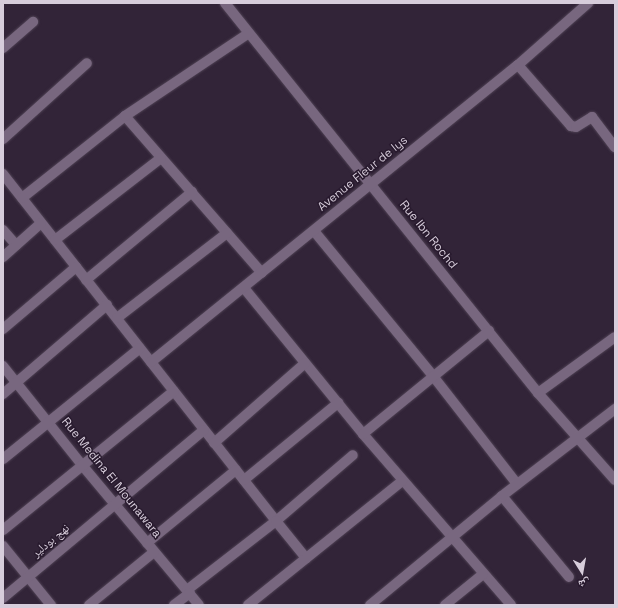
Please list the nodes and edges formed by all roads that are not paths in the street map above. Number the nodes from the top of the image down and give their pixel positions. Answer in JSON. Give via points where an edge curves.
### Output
{"nodes":[{"id":1,"x":225,"y":3,"type":"edge"},
{"id":2,"x":588,"y":3,"type":"edge"},
{"id":3,"x":33,"y":22,"type":"dead end"},
{"id":4,"x":249,"y":33,"type":"junction"},
{"id":5,"x":3,"y":48,"type":"edge"},
{"id":6,"x":87,"y":63,"type":"dead end"},
{"id":7,"x":518,"y":65,"type":"junction"},
{"id":8,"x":125,"y":116,"type":"junction"},
{"id":9,"x":3,"y":139,"type":"edge"},
{"id":10,"x":615,"y":147,"type":"edge"},
{"id":11,"x":161,"y":158,"type":"junction"},
{"id":12,"x":3,"y":174,"type":"edge"},
{"id":13,"x":371,"y":185,"type":"junction"},
{"id":14,"x":192,"y":192,"type":"junction"},
{"id":15,"x":22,"y":198,"type":"junction"},
{"id":16,"x":41,"y":224,"type":"junction"},
{"id":17,"x":3,"y":230,"type":"edge"},
{"id":18,"x":314,"y":231,"type":"junction"},
{"id":19,"x":227,"y":233,"type":"junction"},
{"id":20,"x":55,"y":240,"type":"junction"},
{"id":21,"x":16,"y":245,"type":"junction"},
{"id":22,"x":3,"y":257,"type":"edge"},
{"id":23,"x":76,"y":267,"type":"junction"},
{"id":24,"x":262,"y":273,"type":"junction"},
{"id":25,"x":86,"y":280,"type":"junction"},
{"id":26,"x":244,"y":288,"type":"junction"},
{"id":27,"x":107,"y":305,"type":"junction"},
{"id":28,"x":117,"y":318,"type":"junction"},
{"id":29,"x":3,"y":329,"type":"edge"},
{"id":30,"x":489,"y":331,"type":"junction"},
{"id":31,"x":615,"y":337,"type":"edge"},
{"id":32,"x":140,"y":348,"type":"junction"},
{"id":33,"x":151,"y":362,"type":"junction"},
{"id":34,"x":305,"y":363,"type":"junction"},
{"id":35,"x":3,"y":366,"type":"edge"},
{"id":36,"x":433,"y":376,"type":"junction"},
{"id":37,"x":16,"y":383,"type":"junction"},
{"id":38,"x":174,"y":391,"type":"junction"},
{"id":39,"x":538,"y":393,"type":"junction"},
{"id":40,"x":3,"y":394,"type":"edge"},
{"id":41,"x":338,"y":403,"type":"junction"},
{"id":42,"x":615,"y":409,"type":"edge"},
{"id":43,"x":48,"y":422,"type":"junction"},
{"id":44,"x":204,"y":430,"type":"junction"},
{"id":45,"x":363,"y":434,"type":"junction"},
{"id":46,"x":577,"y":438,"type":"junction"},
{"id":47,"x":214,"y":443,"type":"junction"},
{"id":48,"x":353,"y":455,"type":"dead end"},
{"id":49,"x":3,"y":459,"type":"edge"},
{"id":50,"x":82,"y":465,"type":"junction"},
{"id":51,"x":236,"y":470,"type":"junction"},
{"id":52,"x":614,"y":476,"type":"edge"},
{"id":53,"x":244,"y":480,"type":"junction"},
{"id":54,"x":402,"y":481,"type":"junction"},
{"id":55,"x":517,"y":484,"type":"junction"},
{"id":56,"x":502,"y":496,"type":"junction"},
{"id":57,"x":116,"y":504,"type":"junction"},
{"id":58,"x":276,"y":521,"type":"junction"},
{"id":59,"x":3,"y":530,"type":"edge"},
{"id":60,"x":450,"y":538,"type":"junction"},
{"id":61,"x":147,"y":543,"type":"junction"},
{"id":62,"x":3,"y":546,"type":"edge"},
{"id":63,"x":154,"y":552,"type":"junction"},
{"id":64,"x":306,"y":558,"type":"junction"},
{"id":65,"x":483,"y":574,"type":"junction"},
{"id":66,"x":28,"y":577,"type":"junction"},
{"id":67,"x":569,"y":578,"type":"dead end"},
{"id":68,"x":189,"y":591,"type":"junction"},
{"id":69,"x":3,"y":598,"type":"edge"},
{"id":70,"x":51,"y":605,"type":"edge"},
{"id":71,"x":89,"y":605,"type":"edge"},
{"id":72,"x":174,"y":605,"type":"edge"},
{"id":73,"x":199,"y":605,"type":"edge"},
{"id":74,"x":248,"y":605,"type":"edge"},
{"id":75,"x":370,"y":605,"type":"edge"},
{"id":76,"x":445,"y":605,"type":"edge"},
{"id":77,"x":511,"y":605,"type":"edge"}],
"edges":[{"from":1,"to":4,"type":"street","name":"Rue Ibn Rochd"},
{"from":2,"to":7,"type":"street","name":"Avenue Fleur de lys"},
{"from":3,"to":5,"type":"street"},
{"from":4,"to":8,"type":"street"},
{"from":4,"to":13,"type":"street","name":"Rue Ibn Rochd"},
{"from":6,"to":9,"type":"street"},
{"from":7,"to":10,"type":"street","via":[[572,126],[576,127],[592,117]]},
{"from":7,"to":13,"type":"street","name":"Avenue Fleur de lys"},
{"from":8,"to":11,"type":"street"},
{"from":8,"to":15,"type":"street"},
{"from":11,"to":14,"type":"street"},
{"from":11,"to":20,"type":"street"},
{"from":12,"to":15,"type":"street"},
{"from":13,"to":18,"type":"street","name":"Avenue Fleur de lys"},
{"from":13,"to":30,"type":"street","name":"Rue Ibn Rochd"},
{"from":14,"to":19,"type":"street"},
{"from":14,"to":25,"type":"street"},
{"from":15,"to":16,"type":"street"},
{"from":16,"to":20,"type":"street"},
{"from":16,"to":21,"type":"street"},
{"from":17,"to":21,"type":"street"},
{"from":18,"to":24,"type":"street","name":"Avenue Fleur de lys"},
{"from":18,"to":36,"type":"street"},
{"from":19,"to":24,"type":"street"},
{"from":19,"to":28,"type":"street"},
{"from":20,"to":23,"type":"street"},
{"from":21,"to":22,"type":"street"},
{"from":23,"to":25,"type":"street"},
{"from":23,"to":29,"type":"street"},
{"from":24,"to":26,"type":"street","name":"Avenue Fleur de lys"},
{"from":25,"to":27,"type":"street"},
{"from":26,"to":33,"type":"street","name":"Avenue Fleur de lys"},
{"from":26,"to":34,"type":"street"},
{"from":27,"to":28,"type":"street"},
{"from":27,"to":37,"type":"street"},
{"from":28,"to":32,"type":"street"},
{"from":30,"to":36,"type":"street"},
{"from":30,"to":39,"type":"street","name":"Rue Ibn Rochd"},
{"from":31,"to":39,"type":"street"},
{"from":32,"to":33,"type":"street"},
{"from":32,"to":43,"type":"street"},
{"from":33,"to":38,"type":"street"},
{"from":34,"to":41,"type":"street"},
{"from":34,"to":47,"type":"street"},
{"from":35,"to":37,"type":"street","name":"Rue Medina El Mounawara"},
{"from":36,"to":45,"type":"street"},
{"from":36,"to":55,"type":"street"},
{"from":37,"to":40,"type":"street"},
{"from":37,"to":43,"type":"street","name":"Rue Medina El Mounawara"},
{"from":38,"to":44,"type":"street"},
{"from":38,"to":50,"type":"street"},
{"from":39,"to":46,"type":"street","name":"Rue Ibn Rochd"},
{"from":41,"to":45,"type":"street"},
{"from":41,"to":53,"type":"street"},
{"from":42,"to":46,"type":"street"},
{"from":43,"to":49,"type":"street"},
{"from":43,"to":50,"type":"street","name":"Rue Medina El Mounawara"},
{"from":44,"to":47,"type":"street"},
{"from":44,"to":57,"type":"street","name":"نهج بودلير"},
{"from":45,"to":54,"type":"street"},
{"from":46,"to":52,"type":"street","name":"Rue Ibn Rochd"},
{"from":46,"to":55,"type":"street"},
{"from":47,"to":51,"type":"street"},
{"from":48,"to":58,"type":"street"},
{"from":50,"to":57,"type":"street","name":"Rue Medina El Mounawara"},
{"from":50,"to":59,"type":"street"},
{"from":51,"to":53,"type":"street"},
{"from":51,"to":61,"type":"street"},
{"from":53,"to":58,"type":"street"},
{"from":54,"to":60,"type":"street"},
{"from":54,"to":64,"type":"street"},
{"from":55,"to":56,"type":"street"},
{"from":56,"to":60,"type":"street"},
{"from":56,"to":67,"type":"street"},
{"from":57,"to":61,"type":"street","name":"Rue Medina El Mounawara"},
{"from":57,"to":66,"type":"street","name":"نهج بودلير"},
{"from":58,"to":64,"type":"street"},
{"from":58,"to":68,"type":"street"},
{"from":60,"to":65,"type":"street"},
{"from":60,"to":75,"type":"street"},
{"from":61,"to":63,"type":"street","name":"Rue Medina El Mounawara"},
{"from":62,"to":66,"type":"street"},
{"from":63,"to":68,"type":"street","name":"Rue Medina El Mounawara"},
{"from":63,"to":71,"type":"street"},
{"from":64,"to":74,"type":"street"},
{"from":65,"to":76,"type":"street"},
{"from":65,"to":77,"type":"street"},
{"from":66,"to":69,"type":"street","name":"نهج بودلير"},
{"from":66,"to":70,"type":"street"},
{"from":68,"to":72,"type":"street"},
{"from":68,"to":73,"type":"street","name":"Rue Medina El Mounawara"}]}
